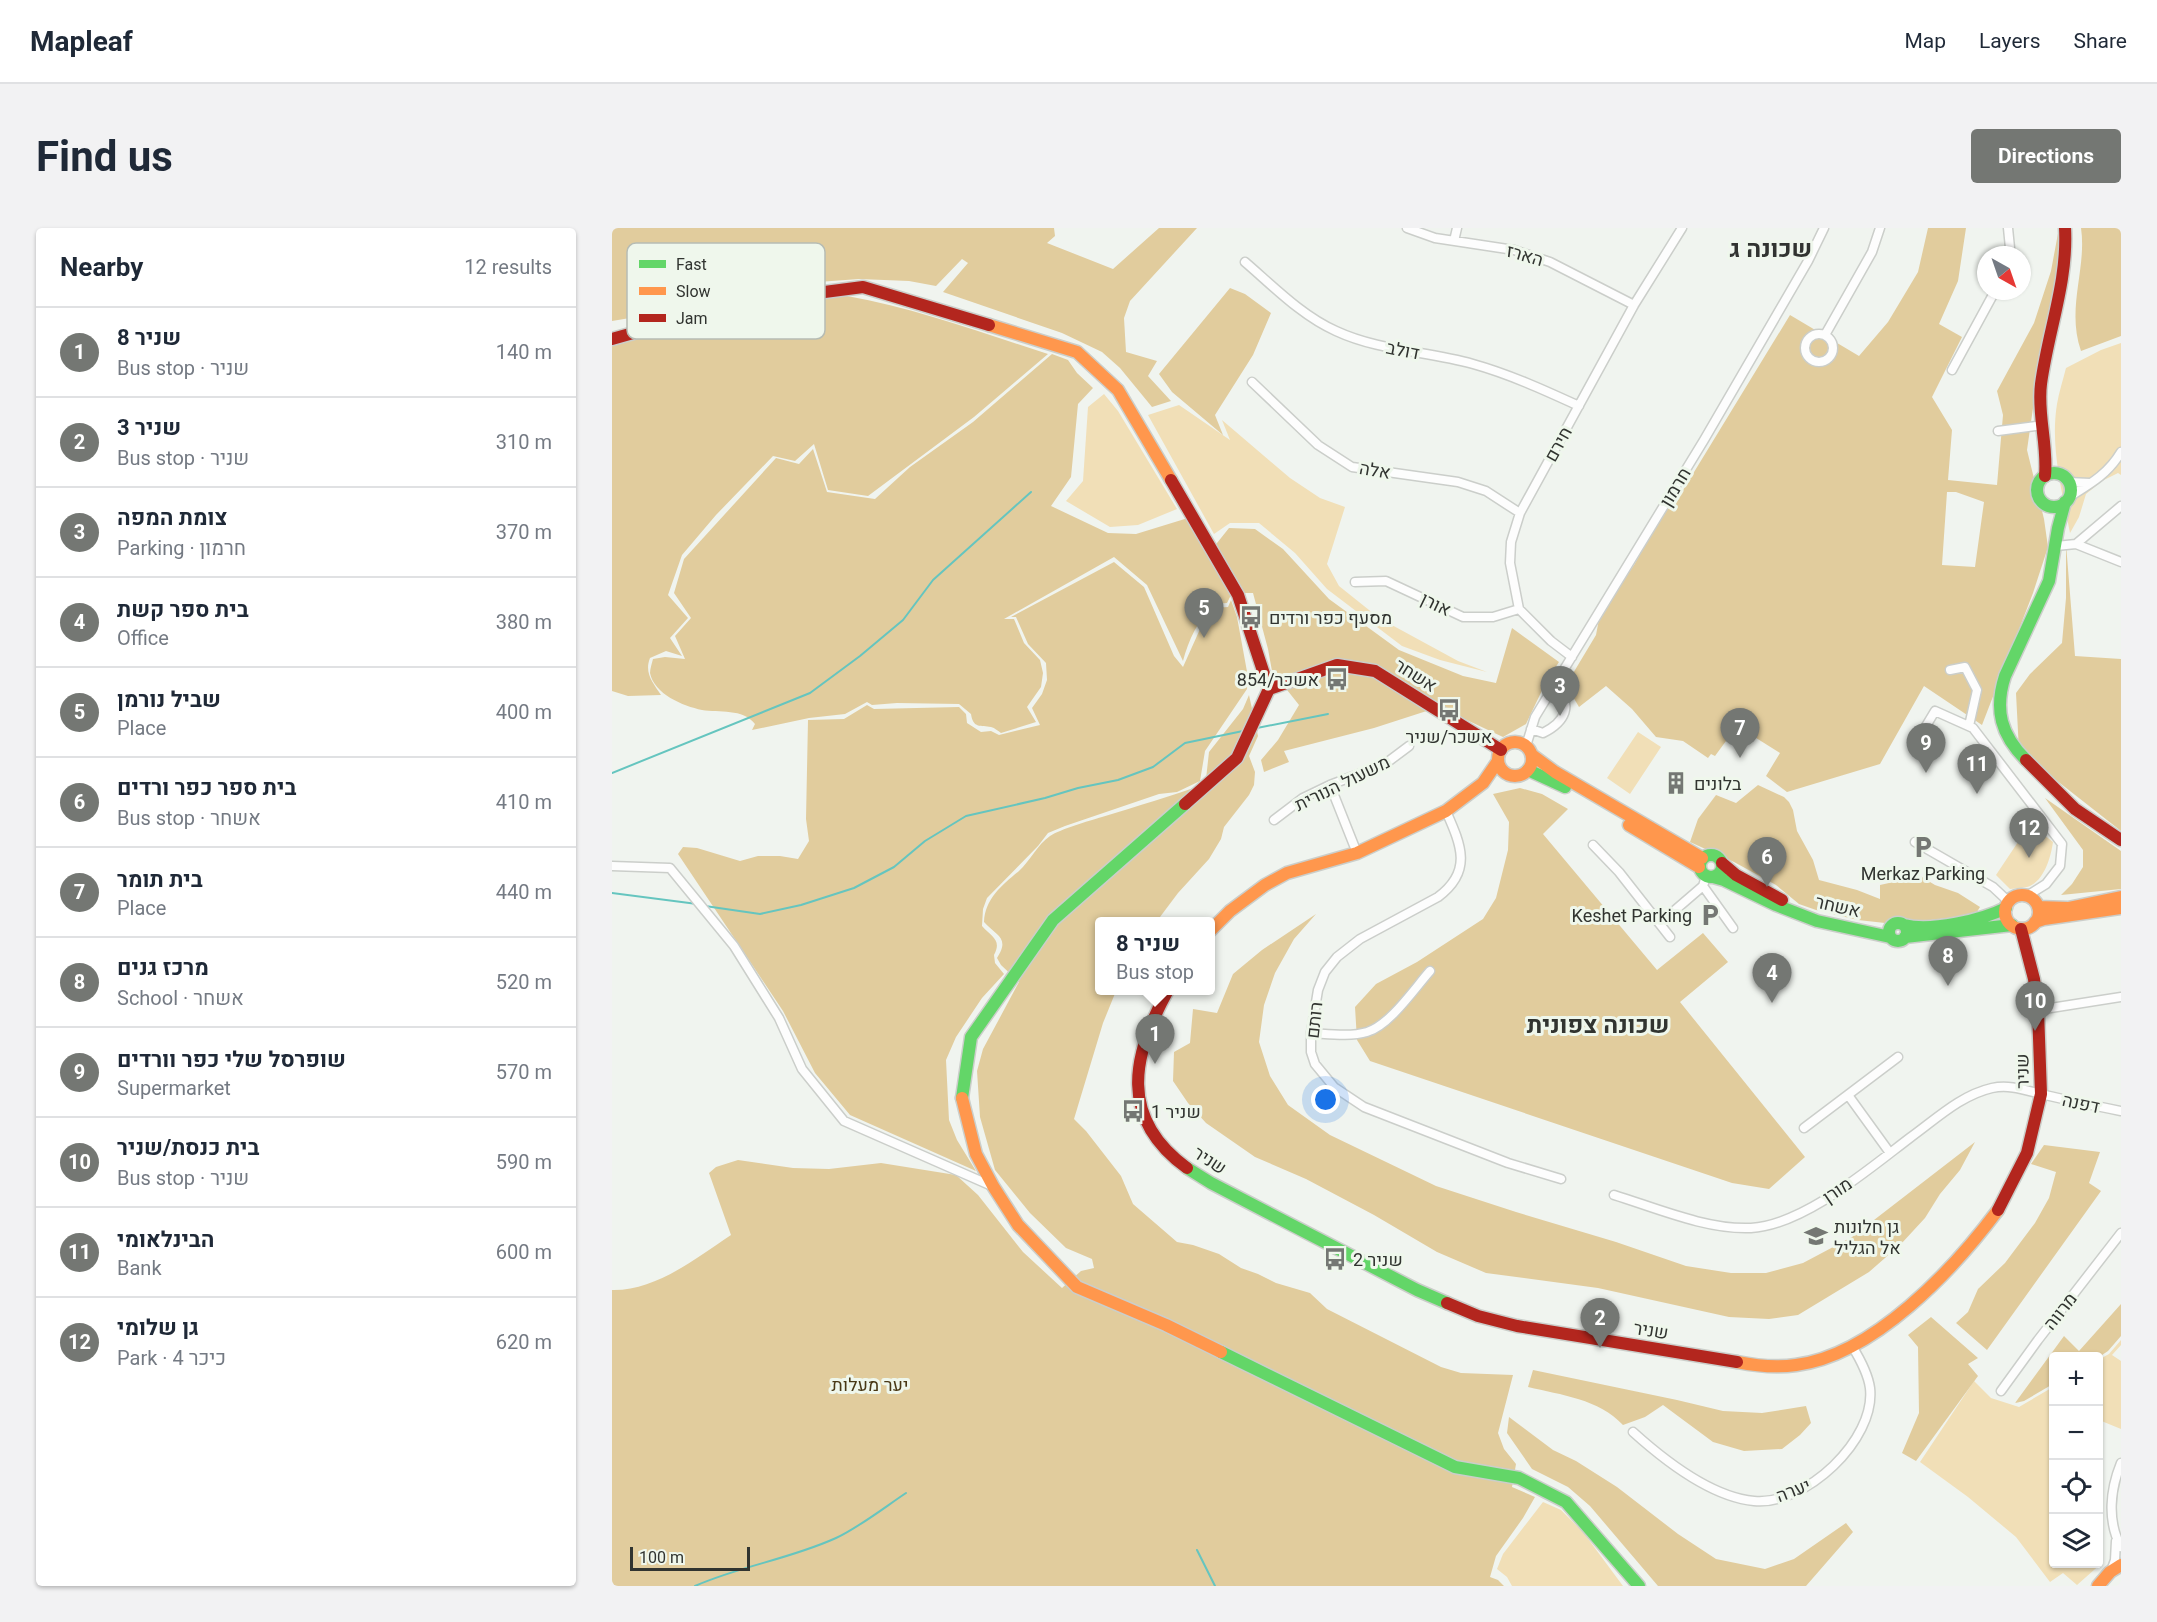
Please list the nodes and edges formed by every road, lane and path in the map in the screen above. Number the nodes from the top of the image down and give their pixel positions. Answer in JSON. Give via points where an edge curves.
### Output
{"nodes":[{"id":1,"x":1407,"y":228,"type":"edge"},
{"id":2,"x":1456,"y":228,"type":"edge"},
{"id":3,"x":1682,"y":228,"type":"edge"},
{"id":4,"x":1824,"y":228,"type":"edge"},
{"id":5,"x":1880,"y":228,"type":"edge"},
{"id":6,"x":2008,"y":228,"type":"edge"},
{"id":7,"x":2065,"y":228,"type":"edge"},
{"id":8,"x":1454,"y":241,"type":"junction"},
{"id":9,"x":2010,"y":246,"type":"edge"},
{"id":10,"x":1245,"y":262,"type":"dead end"},
{"id":11,"x":825,"y":293,"type":"edge"},
{"id":12,"x":1990,"y":300,"type":"edge"},
{"id":13,"x":1634,"y":305,"type":"junction"},
{"id":14,"x":627,"y":335,"type":"edge"},
{"id":15,"x":1825,"y":335,"type":"dead end"},
{"id":16,"x":612,"y":339,"type":"edge"},
{"id":17,"x":1952,"y":370,"type":"dead end"},
{"id":18,"x":1252,"y":382,"type":"dead end"},
{"id":19,"x":1579,"y":406,"type":"junction"},
{"id":20,"x":2043,"y":425,"type":"junction"},
{"id":21,"x":1998,"y":431,"type":"dead end"},
{"id":22,"x":2047,"y":450,"type":"junction"},
{"id":23,"x":2121,"y":452,"type":"edge"},
{"id":24,"x":2044,"y":476,"type":"junction"},
{"id":25,"x":2064,"y":478,"type":"junction"},
{"id":26,"x":2098,"y":480,"type":"junction"},
{"id":27,"x":2067,"y":500,"type":"junction"},
{"id":28,"x":2045,"y":504,"type":"junction"},
{"id":29,"x":2121,"y":506,"type":"edge"},
{"id":30,"x":1520,"y":513,"type":"junction"},
{"id":31,"x":2058,"y":532,"type":"junction"},
{"id":32,"x":2076,"y":544,"type":"junction"},
{"id":33,"x":2056,"y":546,"type":"junction"},
{"id":34,"x":2121,"y":562,"type":"edge"},
{"id":35,"x":1355,"y":582,"type":"dead end"},
{"id":36,"x":1519,"y":609,"type":"junction"},
{"id":37,"x":1572,"y":657,"type":"junction"},
{"id":38,"x":1950,"y":670,"type":"dead end"},
{"id":39,"x":1555,"y":686,"type":"junction"},
{"id":40,"x":1269,"y":689,"type":"junction"},
{"id":41,"x":1969,"y":726,"type":"junction"},
{"id":42,"x":1532,"y":729,"type":"junction"},
{"id":43,"x":1923,"y":731,"type":"dead end"},
{"id":44,"x":1409,"y":746,"type":"dead end"},
{"id":45,"x":1529,"y":750,"type":"junction"},
{"id":46,"x":1500,"y":755,"type":"junction"},
{"id":47,"x":1528,"y":770,"type":"junction"},
{"id":48,"x":1509,"y":775,"type":"junction"},
{"id":49,"x":1483,"y":783,"type":"junction"},
{"id":50,"x":1330,"y":785,"type":"junction"},
{"id":51,"x":1446,"y":811,"type":"junction"},
{"id":52,"x":1274,"y":820,"type":"dead end"},
{"id":53,"x":2121,"y":840,"type":"edge"},
{"id":54,"x":1914,"y":842,"type":"dead end"},
{"id":55,"x":1593,"y":845,"type":"dead end"},
{"id":56,"x":1357,"y":853,"type":"junction"},
{"id":57,"x":1722,"y":863,"type":"junction"},
{"id":58,"x":612,"y":866,"type":"edge"},
{"id":59,"x":1705,"y":873,"type":"junction"},
{"id":60,"x":2027,"y":896,"type":"junction"},
{"id":61,"x":2121,"y":897,"type":"edge"},
{"id":62,"x":2008,"y":905,"type":"junction"},
{"id":63,"x":2038,"y":907,"type":"junction"},
{"id":64,"x":2121,"y":908,"type":"edge"},
{"id":65,"x":1660,"y":922,"type":"junction"},
{"id":66,"x":2035,"y":922,"type":"junction"},
{"id":67,"x":1215,"y":927,"type":"edge"},
{"id":68,"x":2017,"y":927,"type":"junction"},
{"id":69,"x":1732,"y":928,"type":"dead end"},
{"id":70,"x":1905,"y":931,"type":"junction"},
{"id":71,"x":1890,"y":932,"type":"junction"},
{"id":72,"x":1670,"y":937,"type":"dead end"},
{"id":73,"x":1430,"y":971,"type":"dead end"},
{"id":74,"x":1165,"y":995,"type":"edge"},
{"id":75,"x":2121,"y":997,"type":"edge"},
{"id":76,"x":2038,"y":1010,"type":"junction"},
{"id":77,"x":1311,"y":1033,"type":"junction"},
{"id":78,"x":1898,"y":1057,"type":"dead end"},
{"id":79,"x":2041,"y":1094,"type":"junction"},
{"id":80,"x":1848,"y":1095,"type":"junction"},
{"id":81,"x":2121,"y":1112,"type":"edge"},
{"id":82,"x":1804,"y":1128,"type":"dead end"},
{"id":83,"x":1890,"y":1153,"type":"junction"},
{"id":84,"x":1560,"y":1179,"type":"dead end"},
{"id":85,"x":993,"y":1186,"type":"junction"},
{"id":86,"x":1614,"y":1195,"type":"dead end"},
{"id":87,"x":2121,"y":1233,"type":"edge"},
{"id":88,"x":1852,"y":1346,"type":"junction"},
{"id":89,"x":2001,"y":1391,"type":"dead end"},
{"id":90,"x":1633,"y":1432,"type":"dead end"},
{"id":91,"x":2121,"y":1463,"type":"edge"},
{"id":92,"x":2116,"y":1538,"type":"junction"},
{"id":93,"x":2121,"y":1546,"type":"edge"},
{"id":94,"x":2116,"y":1568,"type":"edge"},
{"id":95,"x":1639,"y":1586,"type":"edge"},
{"id":96,"x":2098,"y":1586,"type":"edge"}],
"edges":[{"from":1,"to":8,"type":"street","name":"הארז"},
{"from":2,"to":8,"type":"street"},
{"from":3,"to":13,"type":"street","name":"חירם"},
{"from":4,"to":37,"type":"street","name":"חרמון","via":[[1758,347]]},
{"from":5,"to":15,"type":"street","via":[[1872,252]]},
{"from":6,"to":9,"type":"street"},
{"from":7,"to":20,"type":"main road","via":[[2065,269],[2041,384]]},
{"from":8,"to":13,"type":"street","name":"הארז","via":[[1514,250],[1550,262]]},
{"from":10,"to":19,"type":"street","name":"דולב","via":[[1333,330],[1387,348],[1471,364]]},
{"from":11,"to":40,"type":"main road","via":[[863,288],[1077,352],[1119,390],[1239,595]]},
{"from":12,"to":17,"type":"street"},
{"from":13,"to":19,"type":"street","name":"חירם"},
{"from":14,"to":16,"type":"main road"},
{"from":18,"to":30,"type":"street","name":"אלה","via":[[1318,445],[1352,467],[1458,482],[1486,491]]},
{"from":19,"to":30,"type":"street","name":"חירם"},
{"from":20,"to":21,"type":"street"},
{"from":20,"to":22,"type":"main road"},
{"from":22,"to":24,"type":"main road"},
{"from":22,"to":25,"type":"main road"},
{"from":23,"to":26,"type":"street"},
{"from":24,"to":25,"type":"main road","via":[[2055,473]]},
{"from":24,"to":28,"type":"main road","via":[[2037,490]]},
{"from":25,"to":26,"type":"street","via":[[2082,484]]},
{"from":25,"to":27,"type":"main road","via":[[2070,487]]},
{"from":26,"to":27,"type":"street"},
{"from":27,"to":28,"type":"main road","via":[[2055,507]]},
{"from":27,"to":31,"type":"main road"},
{"from":28,"to":31,"type":"main road"},
{"from":29,"to":32,"type":"street"},
{"from":30,"to":36,"type":"street","name":"חירם","via":[[1511,542],[1510,563]]},
{"from":31,"to":33,"type":"main road"},
{"from":32,"to":33,"type":"street"},
{"from":32,"to":34,"type":"street"},
{"from":33,"to":53,"type":"main road","via":[[2044,594],[2000,691],[2000,717],[2012,746],[2075,809]]},
{"from":35,"to":36,"type":"street","name":"אורן","via":[[1386,581],[1463,617],[1493,617]]},
{"from":36,"to":37,"type":"street"},
{"from":37,"to":39,"type":"street","name":"חרמון"},
{"from":38,"to":41,"type":"street","via":[[1965,668],[1977,690]]},
{"from":39,"to":42,"type":"street","name":"חרמון","via":[[1535,717]]},
{"from":39,"to":42,"type":"street","via":[[1566,700],[1566,711],[1551,729],[1543,733]]},
{"from":40,"to":46,"type":"main road","name":"אשחר","via":[[1337,665],[1375,671]]},
{"from":40,"to":85,"type":"main road","via":[[1237,758],[1053,920],[971,1037],[961,1101],[976,1154]]},
{"from":41,"to":43,"type":"street","via":[[1935,711]]},
{"from":41,"to":60,"type":"street","via":[[2062,844],[2060,866],[2046,884]]},
{"from":42,"to":45,"type":"street","name":"חרמון"},
{"from":44,"to":50,"type":"street","name":"משעול הנורית","via":[[1385,764]]},
{"from":45,"to":46,"type":"main road","via":[[1512,742],[1504,746]]},
{"from":45,"to":47,"type":"main road"},
{"from":45,"to":59,"type":"main road","name":"אשחר","via":[[1539,762]]},
{"from":46,"to":48,"type":"main road","via":[[1500,767]]},
{"from":46,"to":49,"type":"main road"},
{"from":47,"to":48,"type":"main road"},
{"from":47,"to":59,"type":"main road","name":"אשחר","via":[[1568,789]]},
{"from":48,"to":49,"type":"main road"},
{"from":49,"to":51,"type":"main road"},
{"from":50,"to":52,"type":"street","name":"משעול הנורית","via":[[1303,798]]},
{"from":50,"to":56,"type":"street"},
{"from":51,"to":56,"type":"main road"},
{"from":51,"to":77,"type":"street","name":"רותם","via":[[1459,842],[1462,860],[1458,877],[1438,897],[1360,939],[1337,957],[1318,990]]},
{"from":54,"to":62,"type":"street","via":[[1993,887]]},
{"from":55,"to":65,"type":"street"},
{"from":56,"to":67,"type":"main road","via":[[1287,873],[1230,911]]},
{"from":57,"to":59,"type":"main road","via":[[1721,870]]},
{"from":57,"to":59,"type":"main road","via":[[1712,854]]},
{"from":57,"to":71,"type":"main road","name":"אשחר","via":[[1783,901]]},
{"from":58,"to":85,"type":"street","via":[[670,868],[734,946],[779,1018],[802,1069],[844,1121]]},
{"from":59,"to":65,"type":"street"},
{"from":59,"to":69,"type":"street"},
{"from":59,"to":71,"type":"main road","name":"אשחר","via":[[1814,920]]},
{"from":60,"to":62,"type":"main road","via":[[2014,897]]},
{"from":60,"to":63,"type":"main road"},
{"from":61,"to":63,"type":"main road","via":[[2083,905]]},
{"from":62,"to":68,"type":"main road","via":[[2006,918]]},
{"from":62,"to":70,"type":"main road","via":[[1971,921]]},
{"from":63,"to":66,"type":"main road"},
{"from":64,"to":66,"type":"main road"},
{"from":65,"to":72,"type":"street"},
{"from":66,"to":68,"type":"main road"},
{"from":68,"to":70,"type":"main road"},
{"from":68,"to":76,"type":"main road","name":"שניר","via":[[2034,979]]},
{"from":70,"to":71,"type":"main road","via":[[1898,923]]},
{"from":73,"to":77,"type":"street","via":[[1398,1008],[1368,1032]]},
{"from":74,"to":88,"type":"main road","name":"שניר","via":[[1148,1029],[1137,1065],[1137,1096],[1158,1139],[1178,1161],[1211,1183],[1417,1290],[1478,1316],[1517,1326],[1766,1367],[1798,1365]]},
{"from":75,"to":76,"type":"street"},
{"from":76,"to":79,"type":"main road","name":"שניר"},
{"from":77,"to":84,"type":"street","name":"רותם","via":[[1315,1064],[1348,1098],[1508,1163]]},
{"from":78,"to":80,"type":"street"},
{"from":79,"to":81,"type":"street","name":"דפנה"},
{"from":79,"to":83,"type":"street","name":"מורן","via":[[2014,1086],[1976,1093]]},
{"from":79,"to":88,"type":"main road","name":"שניר","via":[[2027,1153],[2001,1206],[1946,1274],[1890,1323]]},
{"from":80,"to":82,"type":"street"},
{"from":80,"to":83,"type":"street"},
{"from":83,"to":86,"type":"street","name":"מורן","via":[[1806,1210],[1752,1228],[1697,1221]]},
{"from":85,"to":95,"type":"main road","via":[[1018,1225],[1077,1287],[1166,1325],[1455,1467],[1519,1478],[1566,1502]]},
{"from":87,"to":89,"type":"street","name":"מרווה"},
{"from":88,"to":90,"type":"street","name":"יערה","via":[[1870,1388],[1868,1410],[1859,1431],[1824,1476],[1782,1498],[1755,1501],[1708,1487]]},
{"from":91,"to":92,"type":"street","via":[[2112,1500]]},
{"from":92,"to":93,"type":"street"},
{"from":92,"to":94,"type":"street"},
{"from":94,"to":96,"type":"main road"}]}
